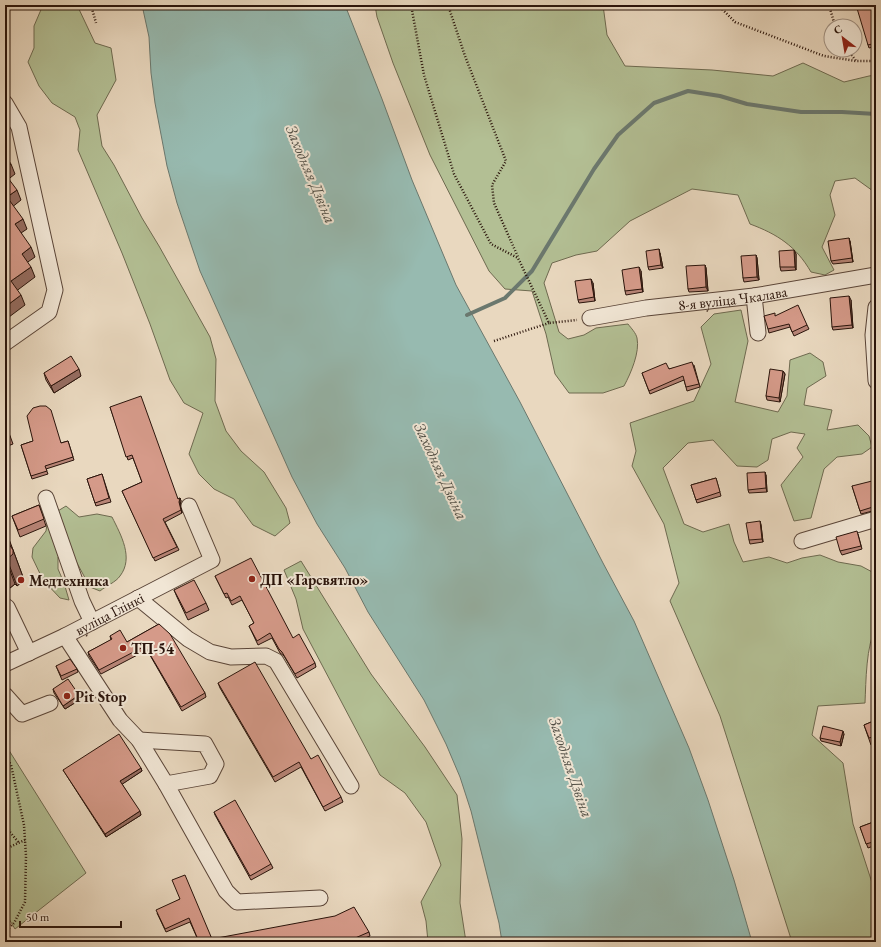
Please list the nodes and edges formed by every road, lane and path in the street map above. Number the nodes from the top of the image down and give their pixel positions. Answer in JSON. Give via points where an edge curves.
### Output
{"nodes":[{"id":1,"x":91,"y":5,"type":"edge"},
{"id":2,"x":411,"y":5,"type":"edge"},
{"id":3,"x":448,"y":5,"type":"edge"},
{"id":4,"x":718,"y":5,"type":"edge"},
{"id":5,"x":829,"y":5,"type":"edge"},
{"id":6,"x":833,"y":18,"type":"edge"},
{"id":7,"x":96,"y":22,"type":"dead end"},
{"id":8,"x":854,"y":58,"type":"edge"},
{"id":9,"x":856,"y":61,"type":"junction"},
{"id":10,"x":876,"y":61,"type":"edge"},
{"id":11,"x":9,"y":109,"type":"edge"},
{"id":12,"x":518,"y":258,"type":"junction"},
{"id":13,"x":876,"y":275,"type":"edge"},
{"id":14,"x":754,"y":296,"type":"junction"},
{"id":15,"x":876,"y":307,"type":"edge"},
{"id":16,"x":590,"y":318,"type":"joint"},
{"id":17,"x":549,"y":324,"type":"junction"},
{"id":18,"x":758,"y":332,"type":"dead end"},
{"id":19,"x":494,"y":341,"type":"dead end"},
{"id":20,"x":5,"y":343,"type":"edge"},
{"id":21,"x":876,"y":381,"type":"edge"},
{"id":22,"x":46,"y":498,"type":"dead end"},
{"id":23,"x":189,"y":506,"type":"dead end"},
{"id":24,"x":876,"y":519,"type":"edge"},
{"id":25,"x":802,"y":541,"type":"dead end"},
{"id":26,"x":138,"y":598,"type":"junction"},
{"id":27,"x":5,"y":606,"type":"edge"},
{"id":28,"x":92,"y":622,"type":"junction"},
{"id":29,"x":65,"y":636,"type":"junction"},
{"id":30,"x":29,"y":653,"type":"junction"},
{"id":31,"x":5,"y":664,"type":"edge"},
{"id":32,"x":5,"y":695,"type":"edge"},
{"id":33,"x":50,"y":704,"type":"dead end"},
{"id":34,"x":139,"y":740,"type":"junction"},
{"id":35,"x":5,"y":756,"type":"edge"},
{"id":36,"x":166,"y":784,"type":"junction"},
{"id":37,"x":351,"y":786,"type":"dead end"},
{"id":38,"x":5,"y":821,"type":"edge"},
{"id":39,"x":25,"y":840,"type":"junction"},
{"id":40,"x":19,"y":843,"type":"junction"},
{"id":41,"x":5,"y":848,"type":"edge"},
{"id":42,"x":320,"y":898,"type":"dead end"},
{"id":43,"x":5,"y":932,"type":"edge"}],
"edges":[{"from":1,"to":7,"type":"path"},
{"from":2,"to":12,"type":"path","via":[[424,75],[454,174],[491,244]]},
{"from":3,"to":12,"type":"path","via":[[506,161],[492,185],[494,203]]},
{"from":4,"to":9,"type":"path","via":[[735,22],[824,56]]},
{"from":5,"to":6,"type":"path"},
{"from":8,"to":9,"type":"path"},
{"from":9,"to":10,"type":"path"},
{"from":11,"to":20,"type":"street","via":[[19,127],[55,290],[49,312]]},
{"from":12,"to":17,"type":"path"},
{"from":13,"to":14,"type":"street","name":"8-я вуліца Чкалава"},
{"from":14,"to":16,"type":"street","name":"8-я вуліца Чкалава","via":[[646,308]]},
{"from":14,"to":18,"type":"street"},
{"from":15,"to":21,"type":"street","via":[[873,335]]},
{"from":16,"to":17,"type":"path"},
{"from":17,"to":19,"type":"path"},
{"from":22,"to":28,"type":"street","via":[[82,601]]},
{"from":23,"to":26,"type":"street","name":"вуліца Глінкі","via":[[212,560]]},
{"from":24,"to":25,"type":"street"},
{"from":26,"to":28,"type":"street","name":"вуліца Глінкі"},
{"from":26,"to":37,"type":"street","via":[[188,639],[210,652],[231,657],[266,656],[276,661]]},
{"from":27,"to":30,"type":"street","via":[[8,607]]},
{"from":28,"to":29,"type":"street","name":"вуліца Глінкі"},
{"from":29,"to":30,"type":"street","name":"вуліца Глінкі"},
{"from":29,"to":34,"type":"street","via":[[120,720]]},
{"from":30,"to":31,"type":"street","name":"вуліца Глінкі"},
{"from":32,"to":33,"type":"street","via":[[22,714]]},
{"from":34,"to":36,"type":"street"},
{"from":34,"to":36,"type":"street","via":[[205,744],[216,764],[210,776]]},
{"from":35,"to":39,"type":"path","via":[[11,765]]},
{"from":36,"to":42,"type":"street","via":[[226,891],[237,902]]},
{"from":38,"to":40,"type":"path"},
{"from":39,"to":40,"type":"path"},
{"from":39,"to":43,"type":"path","via":[[25,902],[14,923]]},
{"from":40,"to":41,"type":"path"}]}
